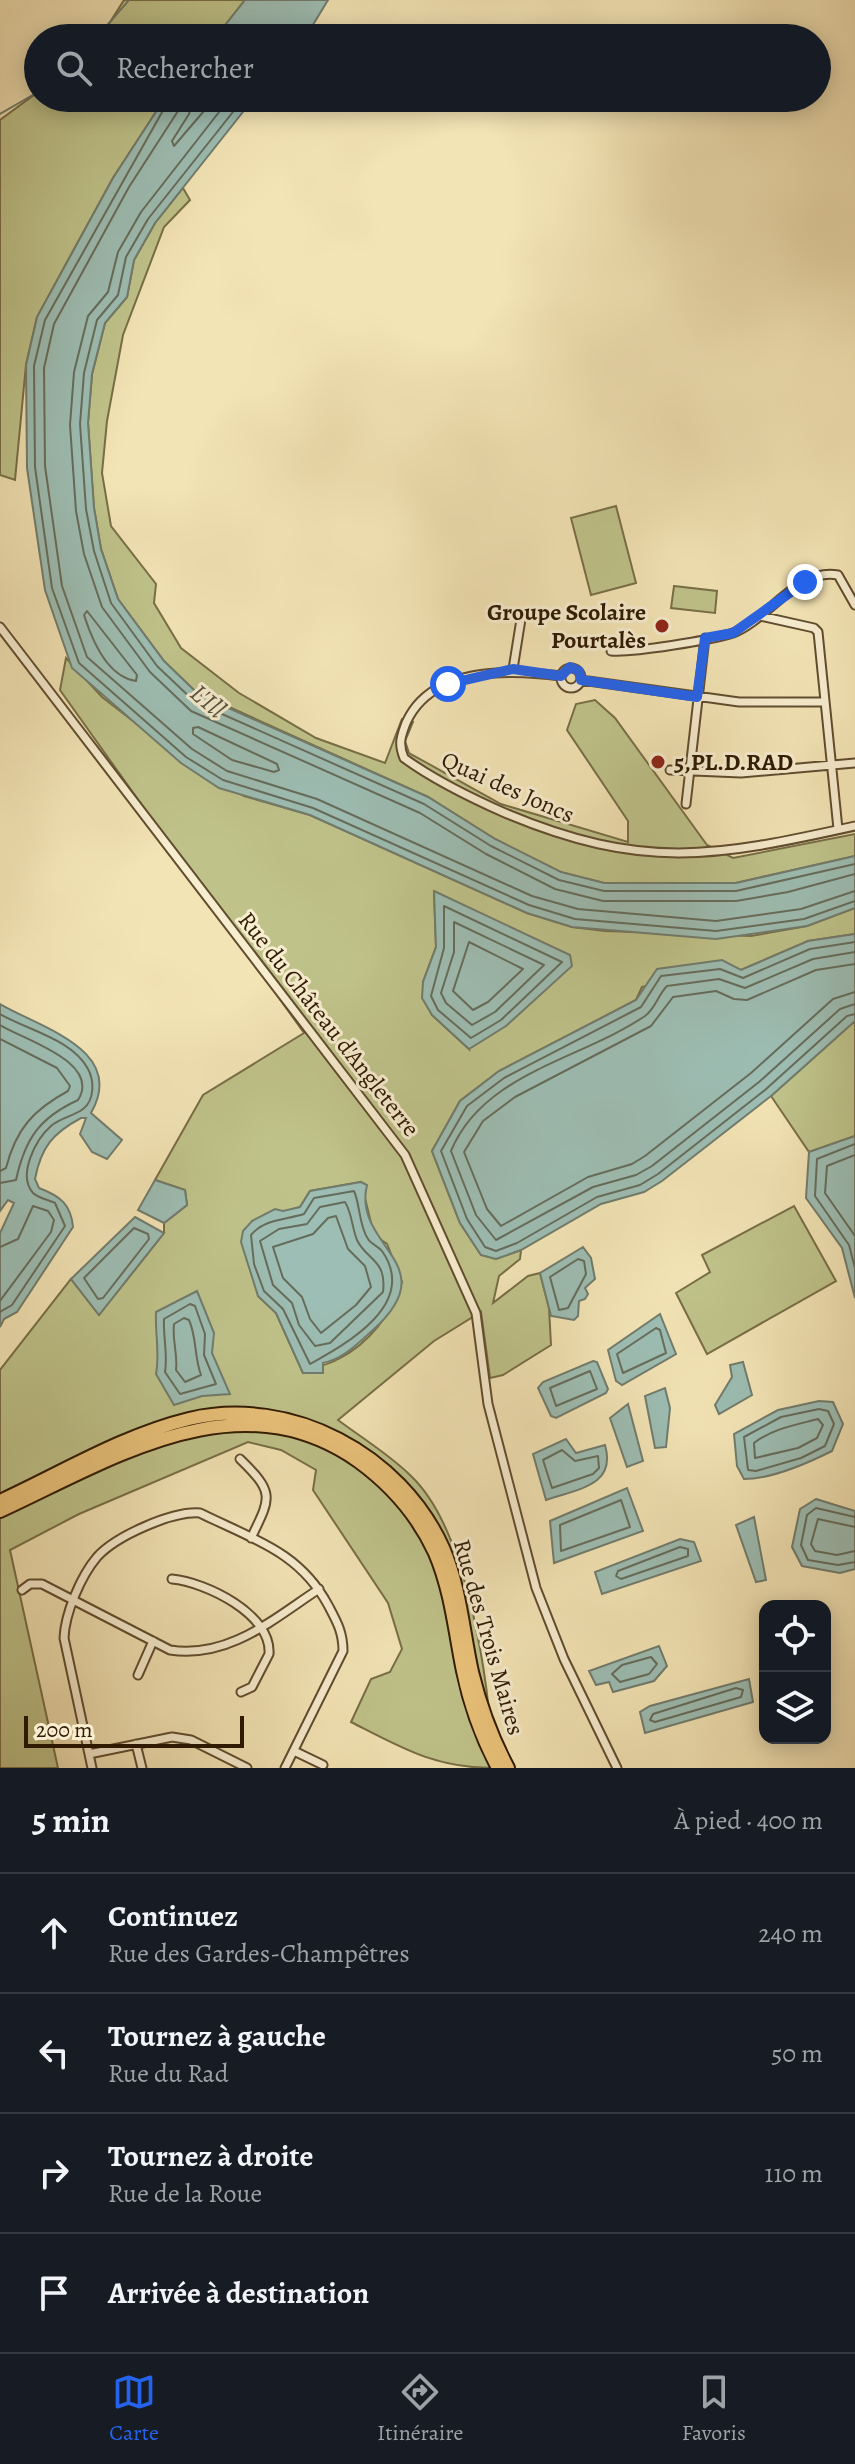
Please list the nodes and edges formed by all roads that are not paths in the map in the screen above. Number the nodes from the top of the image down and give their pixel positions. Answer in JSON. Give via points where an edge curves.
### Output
{"nodes":[{"id":1,"x":855,"y":605,"type":"edge"},
{"id":2,"x":522,"y":613,"type":"dead end"},
{"id":3,"x":760,"y":616,"type":"junction"},
{"id":4,"x":0,"y":627,"type":"edge"},
{"id":5,"x":705,"y":638,"type":"junction"},
{"id":6,"x":611,"y":651,"type":"dead end"},
{"id":7,"x":513,"y":669,"type":"junction"},
{"id":8,"x":561,"y":676,"type":"junction"},
{"id":9,"x":581,"y":680,"type":"junction"},
{"id":10,"x":697,"y":697,"type":"junction"},
{"id":11,"x":825,"y":702,"type":"junction"},
{"id":12,"x":855,"y":763,"type":"edge"},
{"id":13,"x":832,"y":766,"type":"junction"},
{"id":14,"x":670,"y":770,"type":"dead end"},
{"id":15,"x":689,"y":772,"type":"junction"},
{"id":16,"x":686,"y":804,"type":"dead end"},
{"id":17,"x":855,"y":826,"type":"edge"},
{"id":18,"x":838,"y":829,"type":"junction"},
{"id":19,"x":240,"y":1459,"type":"dead end"},
{"id":20,"x":0,"y":1501,"type":"edge"},
{"id":21,"x":0,"y":1511,"type":"edge"},
{"id":22,"x":251,"y":1538,"type":"junction"},
{"id":23,"x":172,"y":1579,"type":"dead end"},
{"id":24,"x":319,"y":1589,"type":"junction"},
{"id":25,"x":22,"y":1590,"type":"dead end"},
{"id":26,"x":74,"y":1601,"type":"junction"},
{"id":27,"x":259,"y":1628,"type":"junction"},
{"id":28,"x":153,"y":1641,"type":"junction"},
{"id":29,"x":138,"y":1675,"type":"dead end"},
{"id":30,"x":241,"y":1692,"type":"dead end"},
{"id":31,"x":136,"y":1744,"type":"junction"},
{"id":32,"x":294,"y":1751,"type":"junction"},
{"id":33,"x":89,"y":1754,"type":"junction"},
{"id":34,"x":323,"y":1765,"type":"dead end"},
{"id":35,"x":92,"y":1768,"type":"edge"},
{"id":36,"x":142,"y":1768,"type":"edge"},
{"id":37,"x":247,"y":1768,"type":"edge"},
{"id":38,"x":285,"y":1768,"type":"edge"},
{"id":39,"x":498,"y":1768,"type":"edge"},
{"id":40,"x":508,"y":1768,"type":"edge"},
{"id":41,"x":617,"y":1768,"type":"edge"}],
"edges":[{"from":1,"to":3,"type":"street","via":[[838,575],[824,573]]},
{"from":2,"to":7,"type":"street"},
{"from":3,"to":5,"type":"street","via":[[733,633]]},
{"from":3,"to":11,"type":"street","via":[[818,632]]},
{"from":4,"to":41,"type":"street","name":"Rue du Château d'Angleterre","via":[[405,1155],[476,1313],[488,1404],[536,1588]]},
{"from":5,"to":6,"type":"street"},
{"from":5,"to":10,"type":"street"},
{"from":7,"to":8,"type":"street"},
{"from":7,"to":18,"type":"street","name":"Quai des Joncs","via":[[448,684],[420,699],[400,740],[404,758],[482,803],[591,845],[652,854],[711,853],[792,842]]},
{"from":8,"to":9,"type":"street","via":[[573,668]]},
{"from":8,"to":9,"type":"street","via":[[569,688]]},
{"from":9,"to":10,"type":"street"},
{"from":10,"to":11,"type":"street"},
{"from":10,"to":15,"type":"street"},
{"from":11,"to":13,"type":"street"},
{"from":12,"to":13,"type":"street"},
{"from":13,"to":15,"type":"street"},
{"from":13,"to":18,"type":"street"},
{"from":14,"to":15,"type":"street"},
{"from":15,"to":16,"type":"street"},
{"from":17,"to":18,"type":"street","name":"Quai des Joncs"},
{"from":19,"to":22,"type":"street","via":[[267,1494],[268,1503]]},
{"from":20,"to":40,"type":"main road","name":"Rue des Trois Maires","via":[[139,1435],[191,1419],[260,1416],[347,1442],[406,1492],[443,1549],[473,1673]]},
{"from":21,"to":39,"type":"main road","name":"Rue des Trois Maires","via":[[154,1442],[198,1428],[256,1425],[324,1441],[369,1469],[419,1523],[446,1583],[476,1718]]},
{"from":22,"to":24,"type":"street","via":[[302,1566]]},
{"from":22,"to":26,"type":"street","via":[[200,1513],[173,1515],[115,1542],[96,1558]]},
{"from":23,"to":27,"type":"street","via":[[190,1580],[242,1606]]},
{"from":24,"to":27,"type":"street"},
{"from":24,"to":32,"type":"street","via":[[343,1633],[343,1651]]},
{"from":25,"to":26,"type":"street","via":[[42,1584]]},
{"from":26,"to":28,"type":"street"},
{"from":26,"to":33,"type":"street","via":[[64,1638]]},
{"from":27,"to":28,"type":"street","via":[[228,1646],[180,1651]]},
{"from":27,"to":30,"type":"street","via":[[269,1654],[252,1687]]},
{"from":28,"to":29,"type":"street"},
{"from":31,"to":33,"type":"street"},
{"from":31,"to":36,"type":"street"},
{"from":31,"to":37,"type":"street","via":[[172,1737],[191,1740]]},
{"from":32,"to":34,"type":"street"},
{"from":32,"to":38,"type":"street"},
{"from":33,"to":35,"type":"street"}]}
